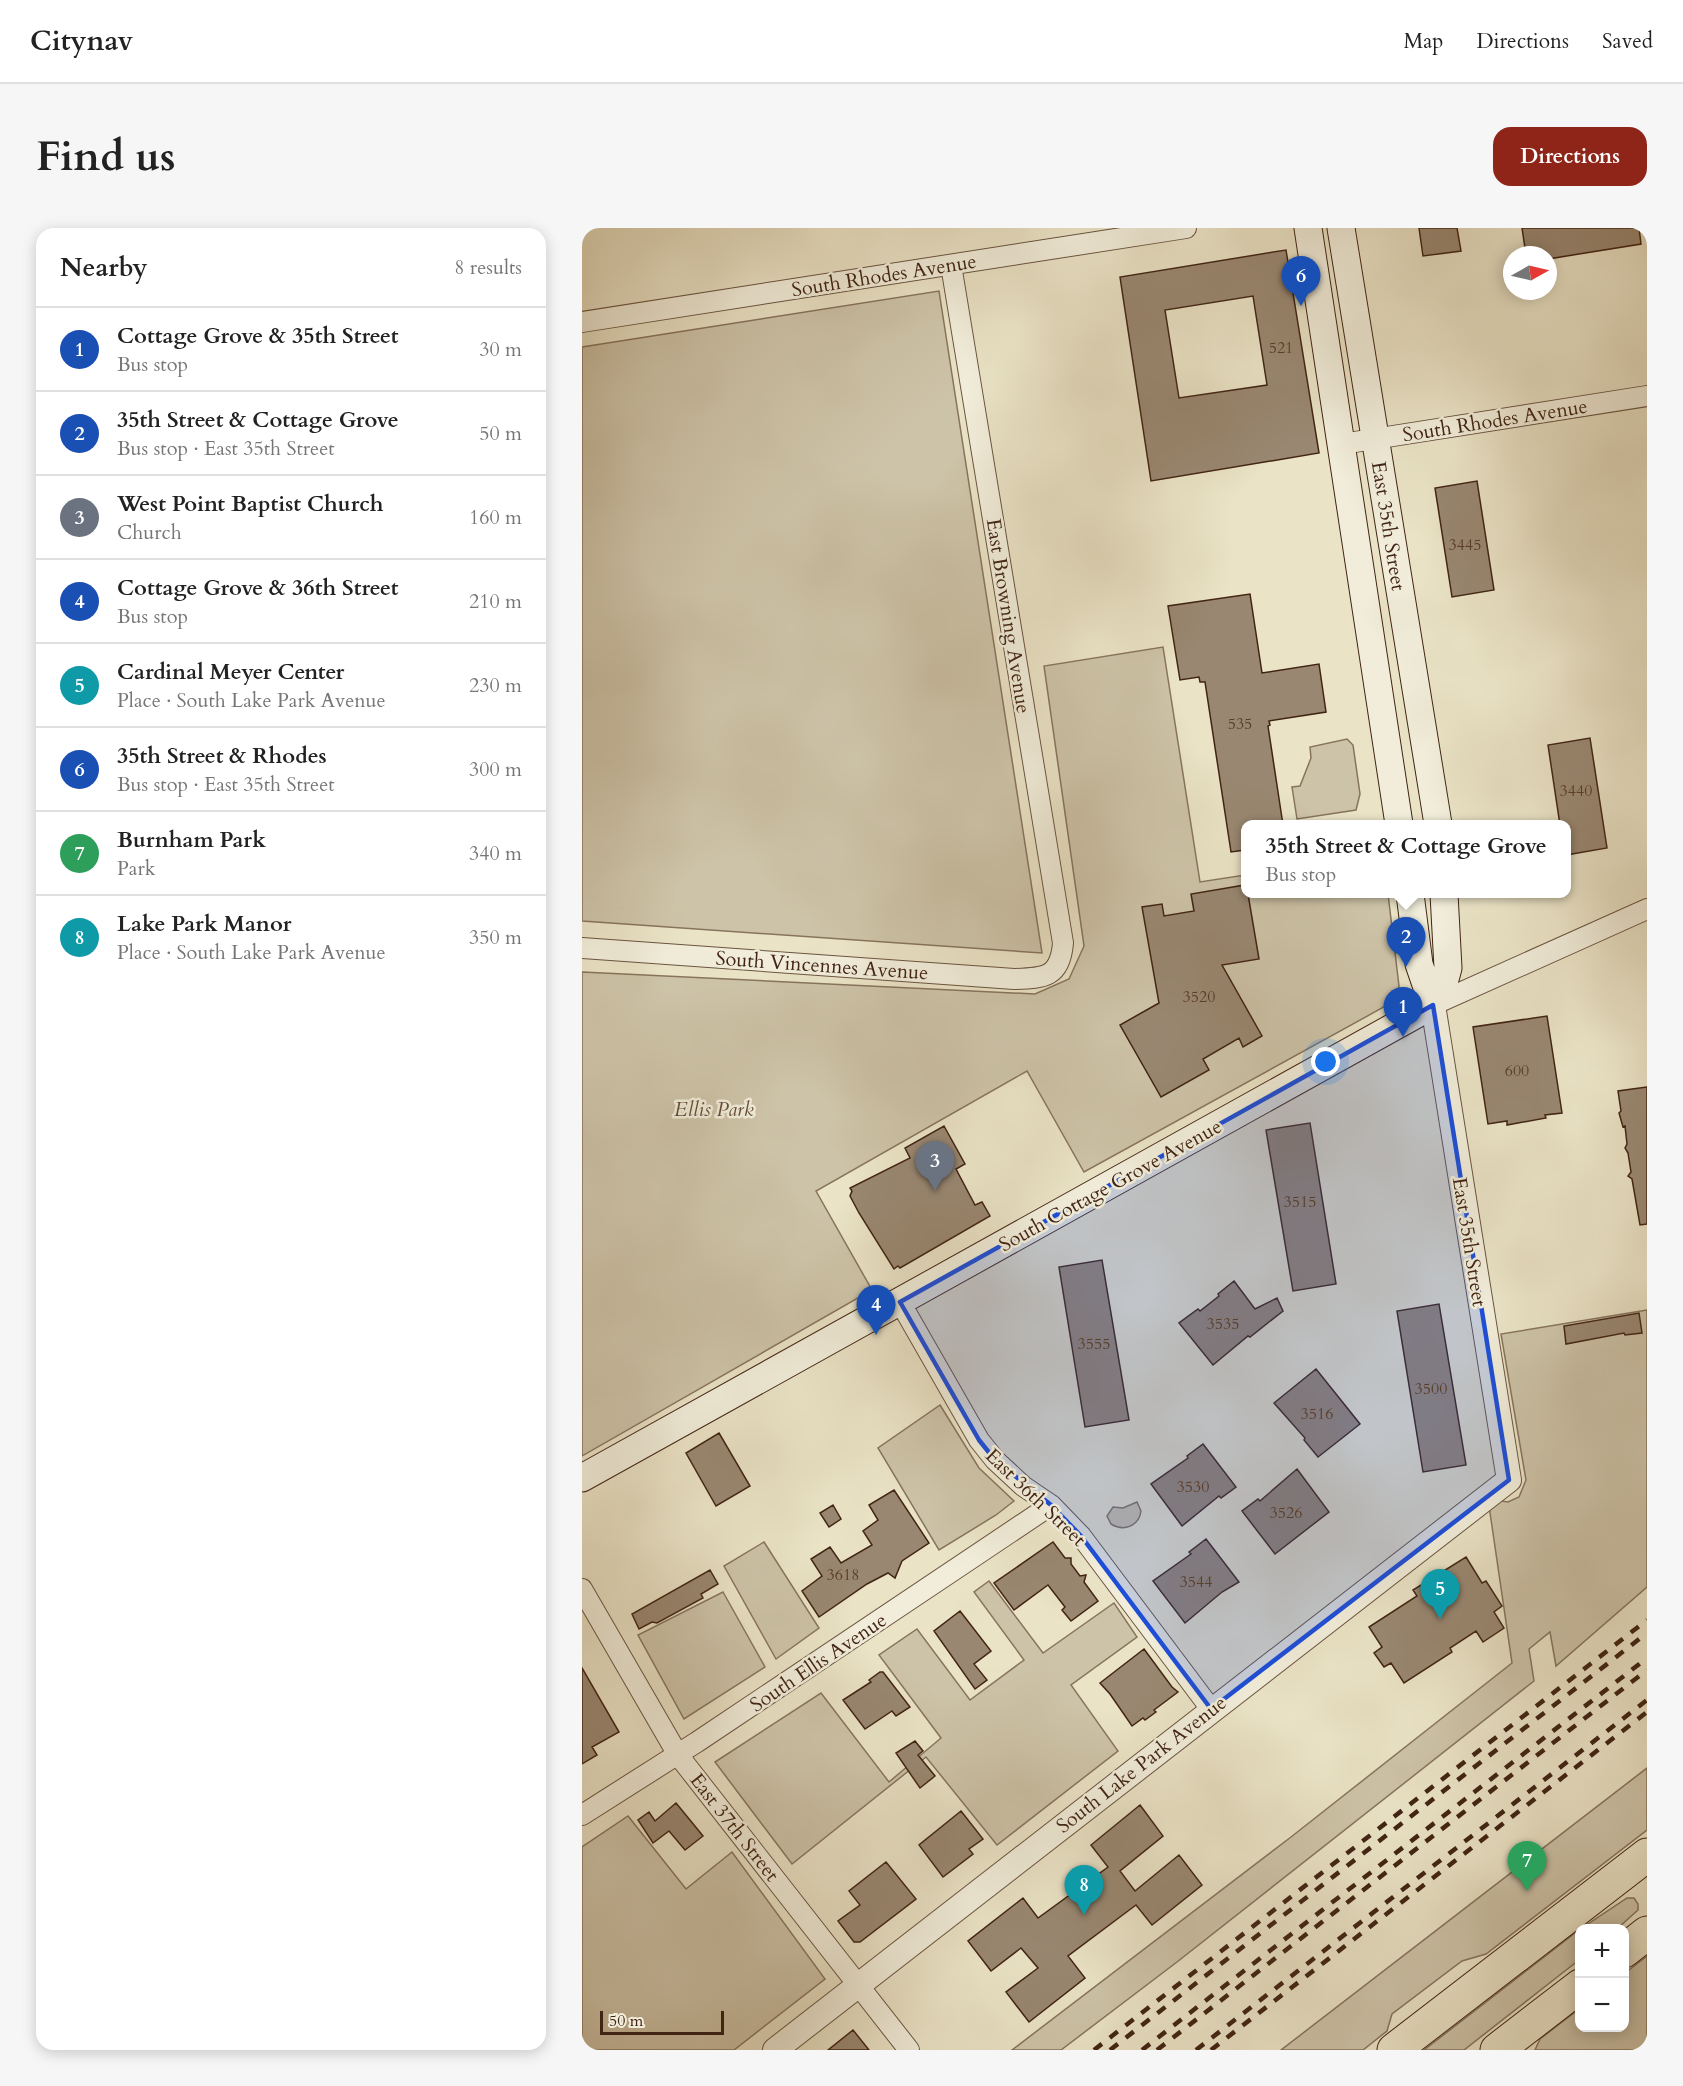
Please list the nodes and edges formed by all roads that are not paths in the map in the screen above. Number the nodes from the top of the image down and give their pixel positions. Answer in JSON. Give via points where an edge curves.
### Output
{"nodes":[{"id":1,"x":1186,"y":228,"type":"edge"},
{"id":2,"x":1308,"y":228,"type":"edge"},
{"id":3,"x":1341,"y":228,"type":"edge"},
{"id":4,"x":951,"y":264,"type":"junction"},
{"id":5,"x":582,"y":322,"type":"edge"},
{"id":6,"x":1647,"y":396,"type":"edge"},
{"id":7,"x":1375,"y":439,"type":"junction"},
{"id":8,"x":1342,"y":444,"type":"junction"},
{"id":9,"x":1398,"y":820,"type":"edge"},
{"id":10,"x":1437,"y":820,"type":"edge"},
{"id":11,"x":1411,"y":898,"type":"edge"},
{"id":12,"x":1444,"y":898,"type":"edge"},
{"id":13,"x":1647,"y":909,"type":"edge"},
{"id":14,"x":582,"y":948,"type":"edge"},
{"id":15,"x":1058,"y":966,"type":"joint"},
{"id":16,"x":1433,"y":1005,"type":"junction"},
{"id":17,"x":900,"y":1302,"type":"junction"},
{"id":18,"x":582,"y":1478,"type":"edge"},
{"id":19,"x":1509,"y":1480,"type":"joint"},
{"id":20,"x":1051,"y":1505,"type":"junction"},
{"id":21,"x":582,"y":1589,"type":"edge"},
{"id":22,"x":1212,"y":1709,"type":"junction"},
{"id":23,"x":678,"y":1755,"type":"junction"},
{"id":24,"x":582,"y":1815,"type":"edge"},
{"id":25,"x":1647,"y":1855,"type":"edge"},
{"id":26,"x":1647,"y":1933,"type":"edge"},
{"id":27,"x":1629,"y":1947,"type":"edge"},
{"id":28,"x":859,"y":1985,"type":"junction"},
{"id":29,"x":1575,"y":1990,"type":"edge"},
{"id":30,"x":775,"y":2050,"type":"edge"},
{"id":31,"x":909,"y":2050,"type":"edge"},
{"id":32,"x":1394,"y":2050,"type":"edge"},
{"id":33,"x":1497,"y":2050,"type":"edge"}],
"edges":[{"from":1,"to":4,"type":"street","name":"South Rhodes Avenue"},
{"from":2,"to":8,"type":"main road","name":"East 35th Street"},
{"from":3,"to":7,"type":"main road","name":"East 35th Street"},
{"from":4,"to":5,"type":"street","name":"South Rhodes Avenue"},
{"from":4,"to":15,"type":"street","name":"East Browning Avenue","via":[[1063,943]]},
{"from":6,"to":7,"type":"street","name":"South Rhodes Avenue"},
{"from":7,"to":8,"type":"street","name":"South Rhodes Avenue"},
{"from":7,"to":10,"type":"main road","name":"East 35th Street"},
{"from":8,"to":9,"type":"main road","name":"East 35th Street"},
{"from":11,"to":16,"type":"main road","name":"East 35th Street","via":[[1419,964]]},
{"from":12,"to":16,"type":"main road","via":[[1448,968]]},
{"from":13,"to":16,"type":"street","name":"South Cottage Grove Avenue"},
{"from":14,"to":15,"type":"street","name":"South Vincennes Avenue","via":[[1014,979],[1049,976]]},
{"from":16,"to":17,"type":"main road","name":"South Cottage Grove Avenue"},
{"from":16,"to":19,"type":"street","name":"East 35th Street"},
{"from":17,"to":18,"type":"main road","name":"South Cottage Grove Avenue"},
{"from":17,"to":20,"type":"street","name":"East 36th Street","via":[[979,1440],[1023,1486]]},
{"from":19,"to":22,"type":"street","name":"South Lake Park Avenue"},
{"from":20,"to":22,"type":"street","name":"East 36th Street","via":[[1081,1536]]},
{"from":20,"to":23,"type":"street","name":"South Ellis Avenue"},
{"from":21,"to":23,"type":"street","name":"East 37th Street"},
{"from":22,"to":28,"type":"street","name":"South Lake Park Avenue"},
{"from":23,"to":24,"type":"street","name":"South Ellis Avenue"},
{"from":23,"to":28,"type":"street","name":"East 37th Street"},
{"from":25,"to":32,"type":"highway"},
{"from":26,"to":27,"type":"highway"},
{"from":28,"to":30,"type":"street","name":"South Lake Park Avenue"},
{"from":28,"to":31,"type":"street","name":"East 37th Street"},
{"from":29,"to":33,"type":"highway"}]}
